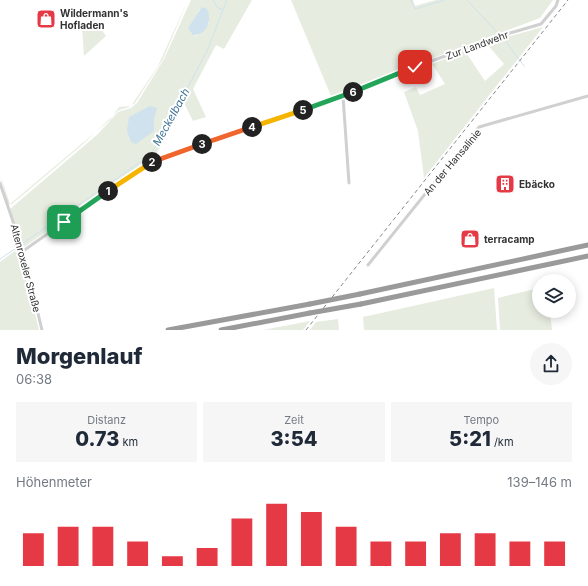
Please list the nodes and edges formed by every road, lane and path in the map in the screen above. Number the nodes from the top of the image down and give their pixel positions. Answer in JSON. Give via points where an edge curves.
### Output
{"nodes":[{"id":1,"x":558,"y":1,"type":"edge"},
{"id":2,"x":343,"y":96,"type":"junction"},
{"id":3,"x":588,"y":96,"type":"edge"},
{"id":4,"x":0,"y":183,"type":"edge"},
{"id":5,"x":349,"y":183,"type":"dead end"},
{"id":6,"x":588,"y":245,"type":"edge"},
{"id":7,"x":23,"y":249,"type":"junction"},
{"id":8,"x":588,"y":256,"type":"edge"},
{"id":9,"x":368,"y":265,"type":"dead end"},
{"id":10,"x":42,"y":330,"type":"edge"},
{"id":11,"x":168,"y":330,"type":"edge"},
{"id":12,"x":221,"y":330,"type":"edge"}],
"edges":[{"from":1,"to":2,"type":"street","name":"Zur Landwehr","via":[[541,24],[487,41]]},
{"from":2,"to":5,"type":"street"},
{"from":2,"to":7,"type":"street","name":"Zur Landwehr","via":[[147,164]]},
{"from":3,"to":9,"type":"street","name":"An der Hansalinie","via":[[478,127]]},
{"from":4,"to":7,"type":"street","name":"Altenroxeler Straße"},
{"from":6,"to":11,"type":"highway","bridge":true,"via":[[360,294]]},
{"from":7,"to":10,"type":"street","name":"Altenroxeler Straße"},
{"from":8,"to":12,"type":"highway","bridge":true,"via":[[362,304]]}]}
